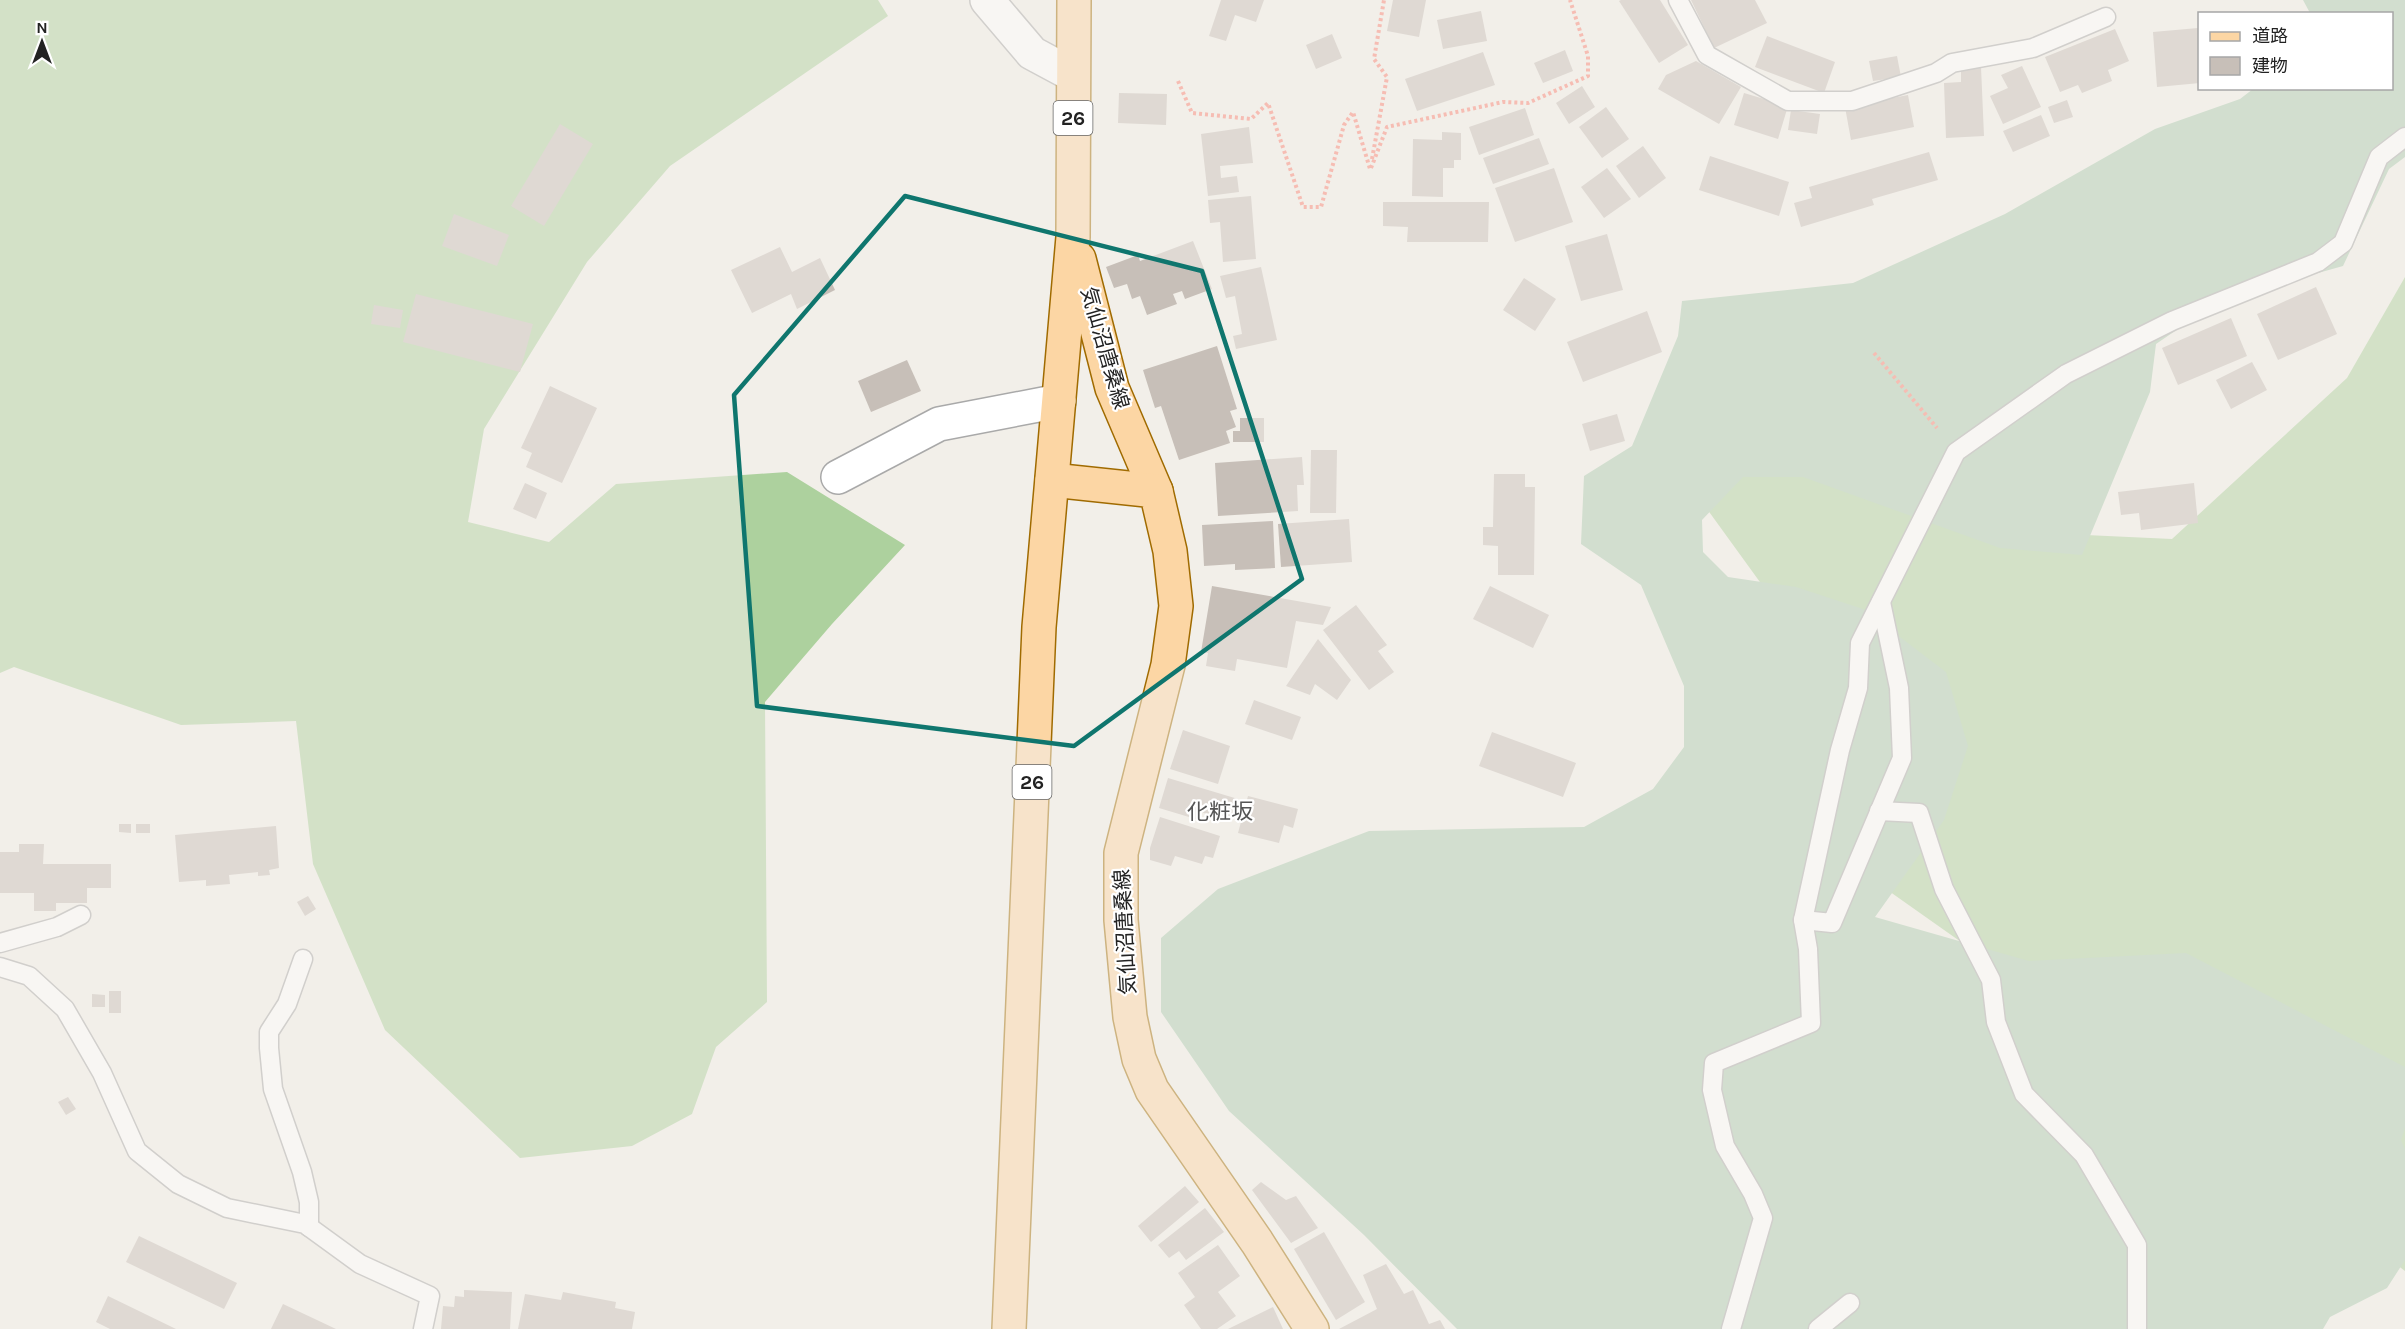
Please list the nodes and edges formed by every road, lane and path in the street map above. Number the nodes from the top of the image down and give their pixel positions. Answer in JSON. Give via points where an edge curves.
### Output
{"nodes":[{"id":1,"x":987,"y":0,"type":"edge"},
{"id":2,"x":1074,"y":0,"type":"edge"},
{"id":3,"x":1384,"y":0,"type":"edge"},
{"id":4,"x":1570,"y":0,"type":"edge"},
{"id":5,"x":1678,"y":0,"type":"edge"},
{"id":6,"x":2106,"y":17,"type":"dead end"},
{"id":7,"x":1073,"y":75,"type":"junction"},
{"id":8,"x":1178,"y":81,"type":"dead end"},
{"id":9,"x":2405,"y":137,"type":"edge"},
{"id":10,"x":1370,"y":169,"type":"junction"},
{"id":11,"x":1073,"y":237,"type":"junction"},
{"id":12,"x":1874,"y":353,"type":"dead end"},
{"id":13,"x":1059,"y":400,"type":"junction"},
{"id":14,"x":1956,"y":452,"type":"junction"},
{"id":15,"x":838,"y":477,"type":"dead end"},
{"id":16,"x":1052,"y":480,"type":"junction"},
{"id":17,"x":1156,"y":491,"type":"junction"},
{"id":18,"x":1881,"y":602,"type":"junction"},
{"id":19,"x":1879,"y":811,"type":"junction"},
{"id":20,"x":81,"y":915,"type":"dead end"},
{"id":21,"x":1803,"y":920,"type":"junction"},
{"id":22,"x":0,"y":943,"type":"edge"},
{"id":23,"x":303,"y":958,"type":"dead end"},
{"id":24,"x":0,"y":967,"type":"edge"},
{"id":25,"x":309,"y":1227,"type":"junction"},
{"id":26,"x":1850,"y":1303,"type":"dead end"},
{"id":27,"x":423,"y":1329,"type":"edge"},
{"id":28,"x":1009,"y":1329,"type":"edge"},
{"id":29,"x":1312,"y":1329,"type":"edge"},
{"id":30,"x":1731,"y":1329,"type":"edge"},
{"id":31,"x":1818,"y":1329,"type":"edge"},
{"id":32,"x":2137,"y":1329,"type":"edge"}],
"edges":[{"from":1,"to":7,"type":"street","via":[[1032,53]]},
{"from":2,"to":7,"type":"main road","name":"気仙沼唐桑線","number":"26"},
{"from":3,"to":10,"type":"path","via":[[1374,59],[1387,77]]},
{"from":4,"to":10,"type":"path","via":[[1588,56],[1588,76],[1528,104],[1503,102],[1387,128]]},
{"from":5,"to":6,"type":"lane","via":[[1707,55],[1788,101],[1852,101],[1936,73],[1952,63],[2033,48]]},
{"from":7,"to":11,"type":"main road","name":"気仙沼唐桑線","number":"26"},
{"from":8,"to":10,"type":"path","via":[[1192,114],[1251,119],[1268,104],[1303,207],[1321,207],[1344,125],[1353,112]]},
{"from":9,"to":14,"type":"lane","via":[[2379,157],[2343,243],[2318,262],[2172,321],[2066,375]]},
{"from":11,"to":13,"type":"main road","name":"気仙沼唐桑線","number":"26"},
{"from":11,"to":17,"type":"main road","name":"気仙沼唐桑線","number":"26","via":[[1112,388]]},
{"from":12,"to":14,"type":"path"},
{"from":13,"to":15,"type":"street","via":[[939,424]]},
{"from":13,"to":16,"type":"main road","name":"気仙沼唐桑線","number":"26"},
{"from":14,"to":18,"type":"lane"},
{"from":16,"to":17,"type":"main road"},
{"from":16,"to":28,"type":"main road","name":"気仙沼唐桑線","number":"26","via":[[1039,627]]},
{"from":17,"to":29,"type":"main road","name":"気仙沼唐桑線","number":"26","via":[[1170,551],[1176,606],[1168,665],[1121,853],[1121,920],[1132,1027],[1138,1059],[1152,1090]]},
{"from":18,"to":19,"type":"lane","via":[[1899,688],[1902,758]]},
{"from":18,"to":21,"type":"lane","via":[[1860,643],[1858,688],[1840,750]]},
{"from":19,"to":21,"type":"lane","via":[[1832,923]]},
{"from":19,"to":32,"type":"lane","via":[[1919,813],[1944,889],[1991,980],[1995,1022],[2024,1094],[2084,1155],[2137,1245]]},
{"from":20,"to":22,"type":"lane","via":[[57,927]]},
{"from":21,"to":30,"type":"lane","via":[[1811,1023],[1714,1063],[1712,1090],[1725,1146],[1754,1194],[1763,1218]]},
{"from":23,"to":25,"type":"lane","via":[[290,997],[268,1032],[268,1048],[273,1089],[309,1202]]},
{"from":24,"to":25,"type":"lane","via":[[29,976],[65,1009],[102,1073],[136,1152],[178,1184],[227,1208]]},
{"from":25,"to":27,"type":"lane","via":[[360,1264],[430,1296]]},
{"from":26,"to":31,"type":"lane"}]}
